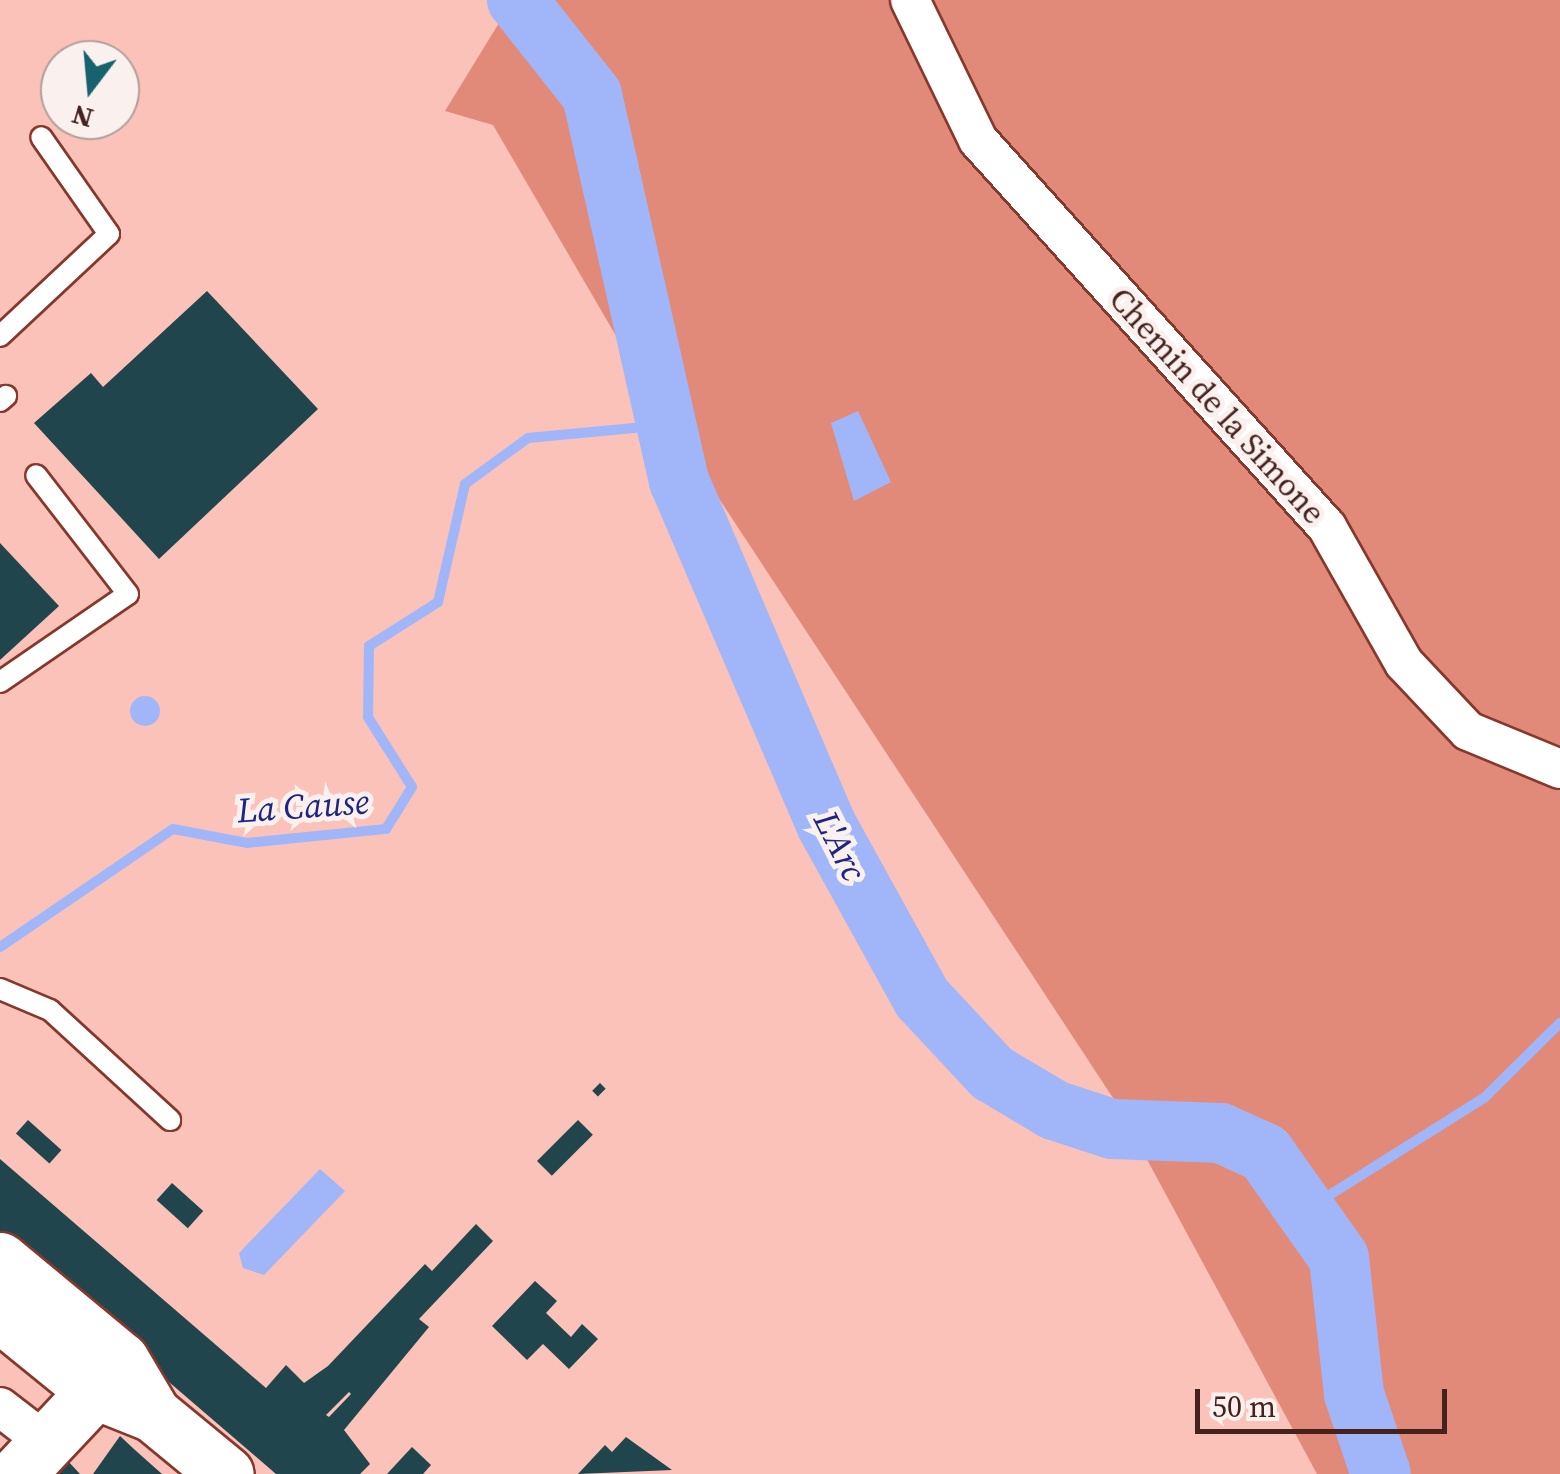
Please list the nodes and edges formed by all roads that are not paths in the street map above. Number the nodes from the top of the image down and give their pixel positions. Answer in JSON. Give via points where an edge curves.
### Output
{"nodes":[{"id":1,"x":910,"y":0,"type":"edge"},
{"id":2,"x":43,"y":140,"type":"edge"},
{"id":3,"x":0,"y":336,"type":"edge"},
{"id":4,"x":36,"y":475,"type":"dead end"},
{"id":5,"x":0,"y":682,"type":"edge"},
{"id":6,"x":1560,"y":769,"type":"edge"},
{"id":7,"x":0,"y":989,"type":"edge"},
{"id":8,"x":170,"y":1120,"type":"dead end"},
{"id":9,"x":0,"y":1260,"type":"edge"},
{"id":10,"x":0,"y":1288,"type":"edge"},
{"id":11,"x":0,"y":1314,"type":"edge"},
{"id":12,"x":105,"y":1363,"type":"junction"},
{"id":13,"x":0,"y":1406,"type":"edge"},
{"id":14,"x":33,"y":1459,"type":"edge"},
{"id":15,"x":226,"y":1474,"type":"edge"}],
"edges":[{"from":1,"to":6,"type":"street","name":"Chemin de la Simone","via":[[978,140],[1327,527],[1404,663],[1468,730]]},
{"from":2,"to":3,"type":"lane","via":[[109,234]]},
{"from":4,"to":5,"type":"lane","via":[[128,594]]},
{"from":7,"to":8,"type":"lane","via":[[50,1010]]},
{"from":9,"to":12,"type":"main road"},
{"from":10,"to":12,"type":"main road"},
{"from":11,"to":12,"type":"main road"},
{"from":12,"to":14,"type":"main road"},
{"from":12,"to":15,"type":"main road","via":[[153,1414]]},
{"from":13,"to":14,"type":"street"}]}
